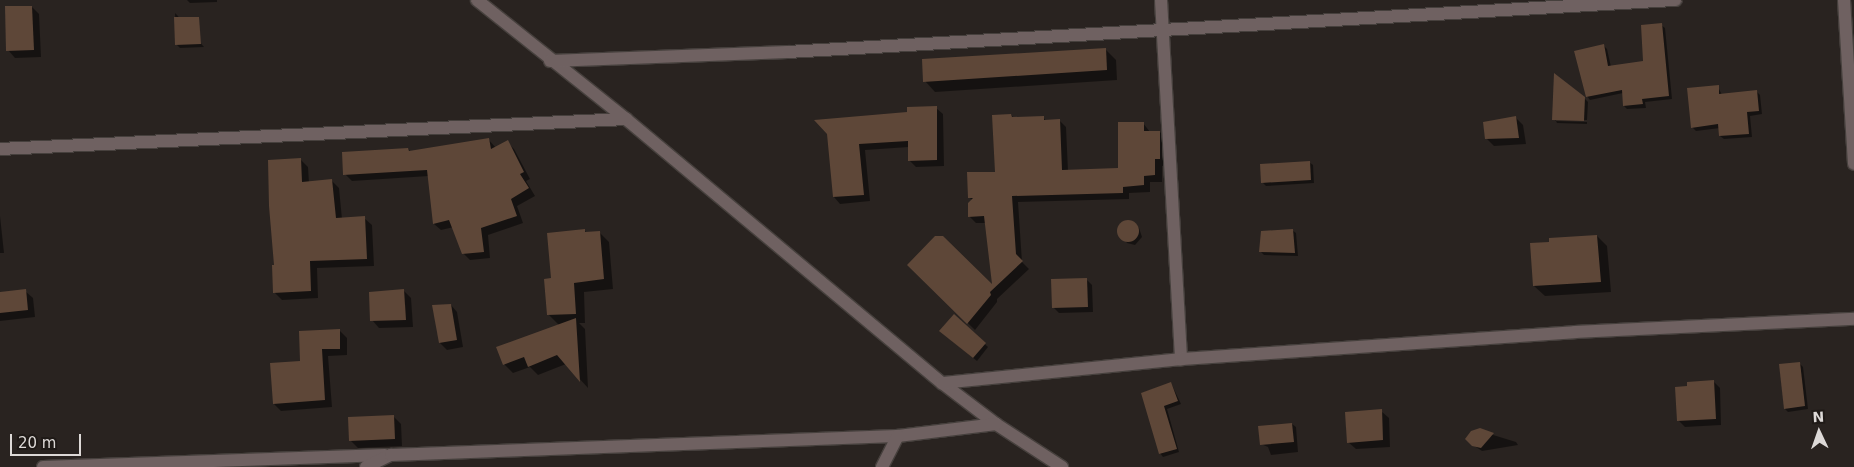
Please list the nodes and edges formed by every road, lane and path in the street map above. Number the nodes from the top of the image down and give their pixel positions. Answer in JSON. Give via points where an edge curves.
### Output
{"nodes":[{"id":1,"x":477,"y":0,"type":"edge"},
{"id":2,"x":1161,"y":0,"type":"edge"},
{"id":3,"x":1675,"y":0,"type":"edge"},
{"id":4,"x":1844,"y":0,"type":"edge"},
{"id":5,"x":1162,"y":30,"type":"junction"},
{"id":6,"x":550,"y":61,"type":"junction"},
{"id":7,"x":626,"y":119,"type":"junction"},
{"id":8,"x":0,"y":149,"type":"edge"},
{"id":9,"x":1854,"y":164,"type":"edge"},
{"id":10,"x":1854,"y":319,"type":"edge"},
{"id":11,"x":1180,"y":359,"type":"junction"},
{"id":12,"x":942,"y":384,"type":"junction"},
{"id":13,"x":996,"y":424,"type":"junction"},
{"id":14,"x":898,"y":436,"type":"junction"},
{"id":15,"x":391,"y":454,"type":"junction"},
{"id":16,"x":43,"y":467,"type":"edge"},
{"id":17,"x":366,"y":467,"type":"edge"},
{"id":18,"x":882,"y":467,"type":"edge"},
{"id":19,"x":1062,"y":467,"type":"edge"}],
"edges":[{"from":1,"to":6,"type":"street"},
{"from":2,"to":5,"type":"street"},
{"from":3,"to":5,"type":"street"},
{"from":4,"to":9,"type":"street"},
{"from":5,"to":6,"type":"street","via":[[788,52]]},
{"from":5,"to":11,"type":"street"},
{"from":6,"to":7,"type":"street"},
{"from":7,"to":8,"type":"street"},
{"from":7,"to":12,"type":"street"},
{"from":10,"to":11,"type":"street","via":[[1575,332]]},
{"from":11,"to":12,"type":"street"},
{"from":12,"to":13,"type":"street"},
{"from":13,"to":14,"type":"street"},
{"from":13,"to":19,"type":"street"},
{"from":14,"to":15,"type":"street"},
{"from":14,"to":18,"type":"street"},
{"from":15,"to":16,"type":"street"},
{"from":15,"to":17,"type":"street"}]}
